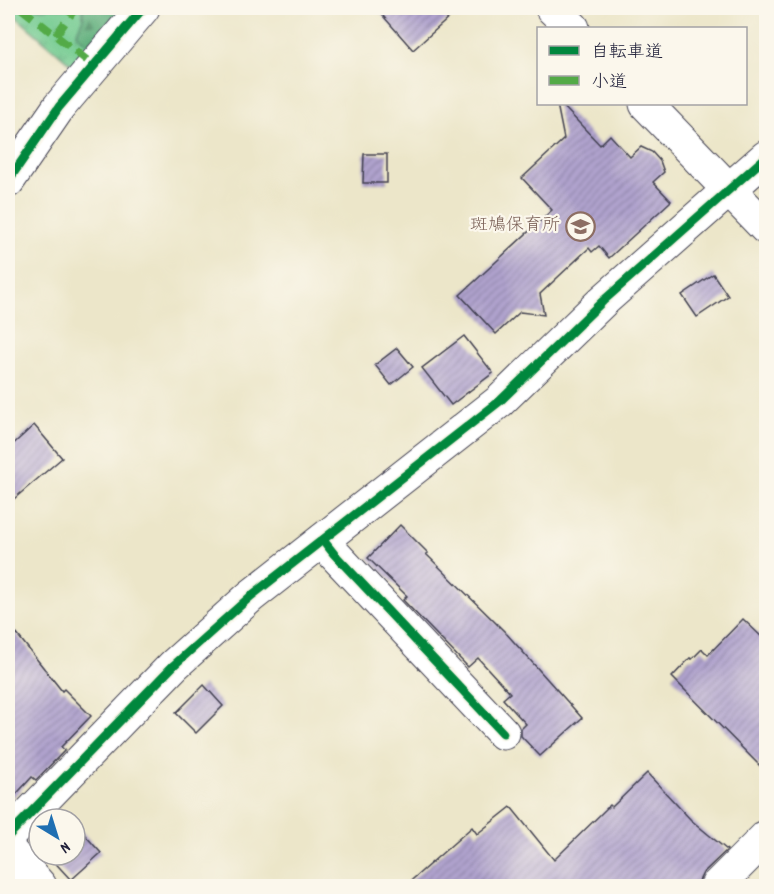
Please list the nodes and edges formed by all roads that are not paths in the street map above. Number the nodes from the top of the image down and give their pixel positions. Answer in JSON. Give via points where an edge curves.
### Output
{"nodes":[{"id":1,"x":143,"y":8,"type":"edge"},
{"id":2,"x":552,"y":8,"type":"edge"},
{"id":3,"x":572,"y":27,"type":"edge"},
{"id":4,"x":647,"y":105,"type":"edge"},
{"id":5,"x":766,"y":157,"type":"edge"},
{"id":6,"x":8,"y":181,"type":"edge"},
{"id":7,"x":730,"y":190,"type":"junction"},
{"id":8,"x":766,"y":228,"type":"edge"},
{"id":9,"x":323,"y":540,"type":"junction"},
{"id":10,"x":503,"y":734,"type":"dead end"},
{"id":11,"x":8,"y":837,"type":"edge"},
{"id":12,"x":766,"y":837,"type":"edge"},
{"id":13,"x":8,"y":849,"type":"edge"},
{"id":14,"x":40,"y":886,"type":"edge"},
{"id":15,"x":717,"y":886,"type":"edge"}],
"edges":[{"from":1,"to":6,"type":"street","via":[[59,107]]},
{"from":2,"to":3,"type":"street"},
{"from":4,"to":7,"type":"street"},
{"from":5,"to":7,"type":"street"},
{"from":7,"to":8,"type":"street"},
{"from":7,"to":9,"type":"street","via":[[603,301],[500,401]]},
{"from":9,"to":10,"type":"street"},
{"from":9,"to":11,"type":"street","via":[[251,596],[174,665]]},
{"from":12,"to":15,"type":"street"},
{"from":13,"to":14,"type":"street"}]}
